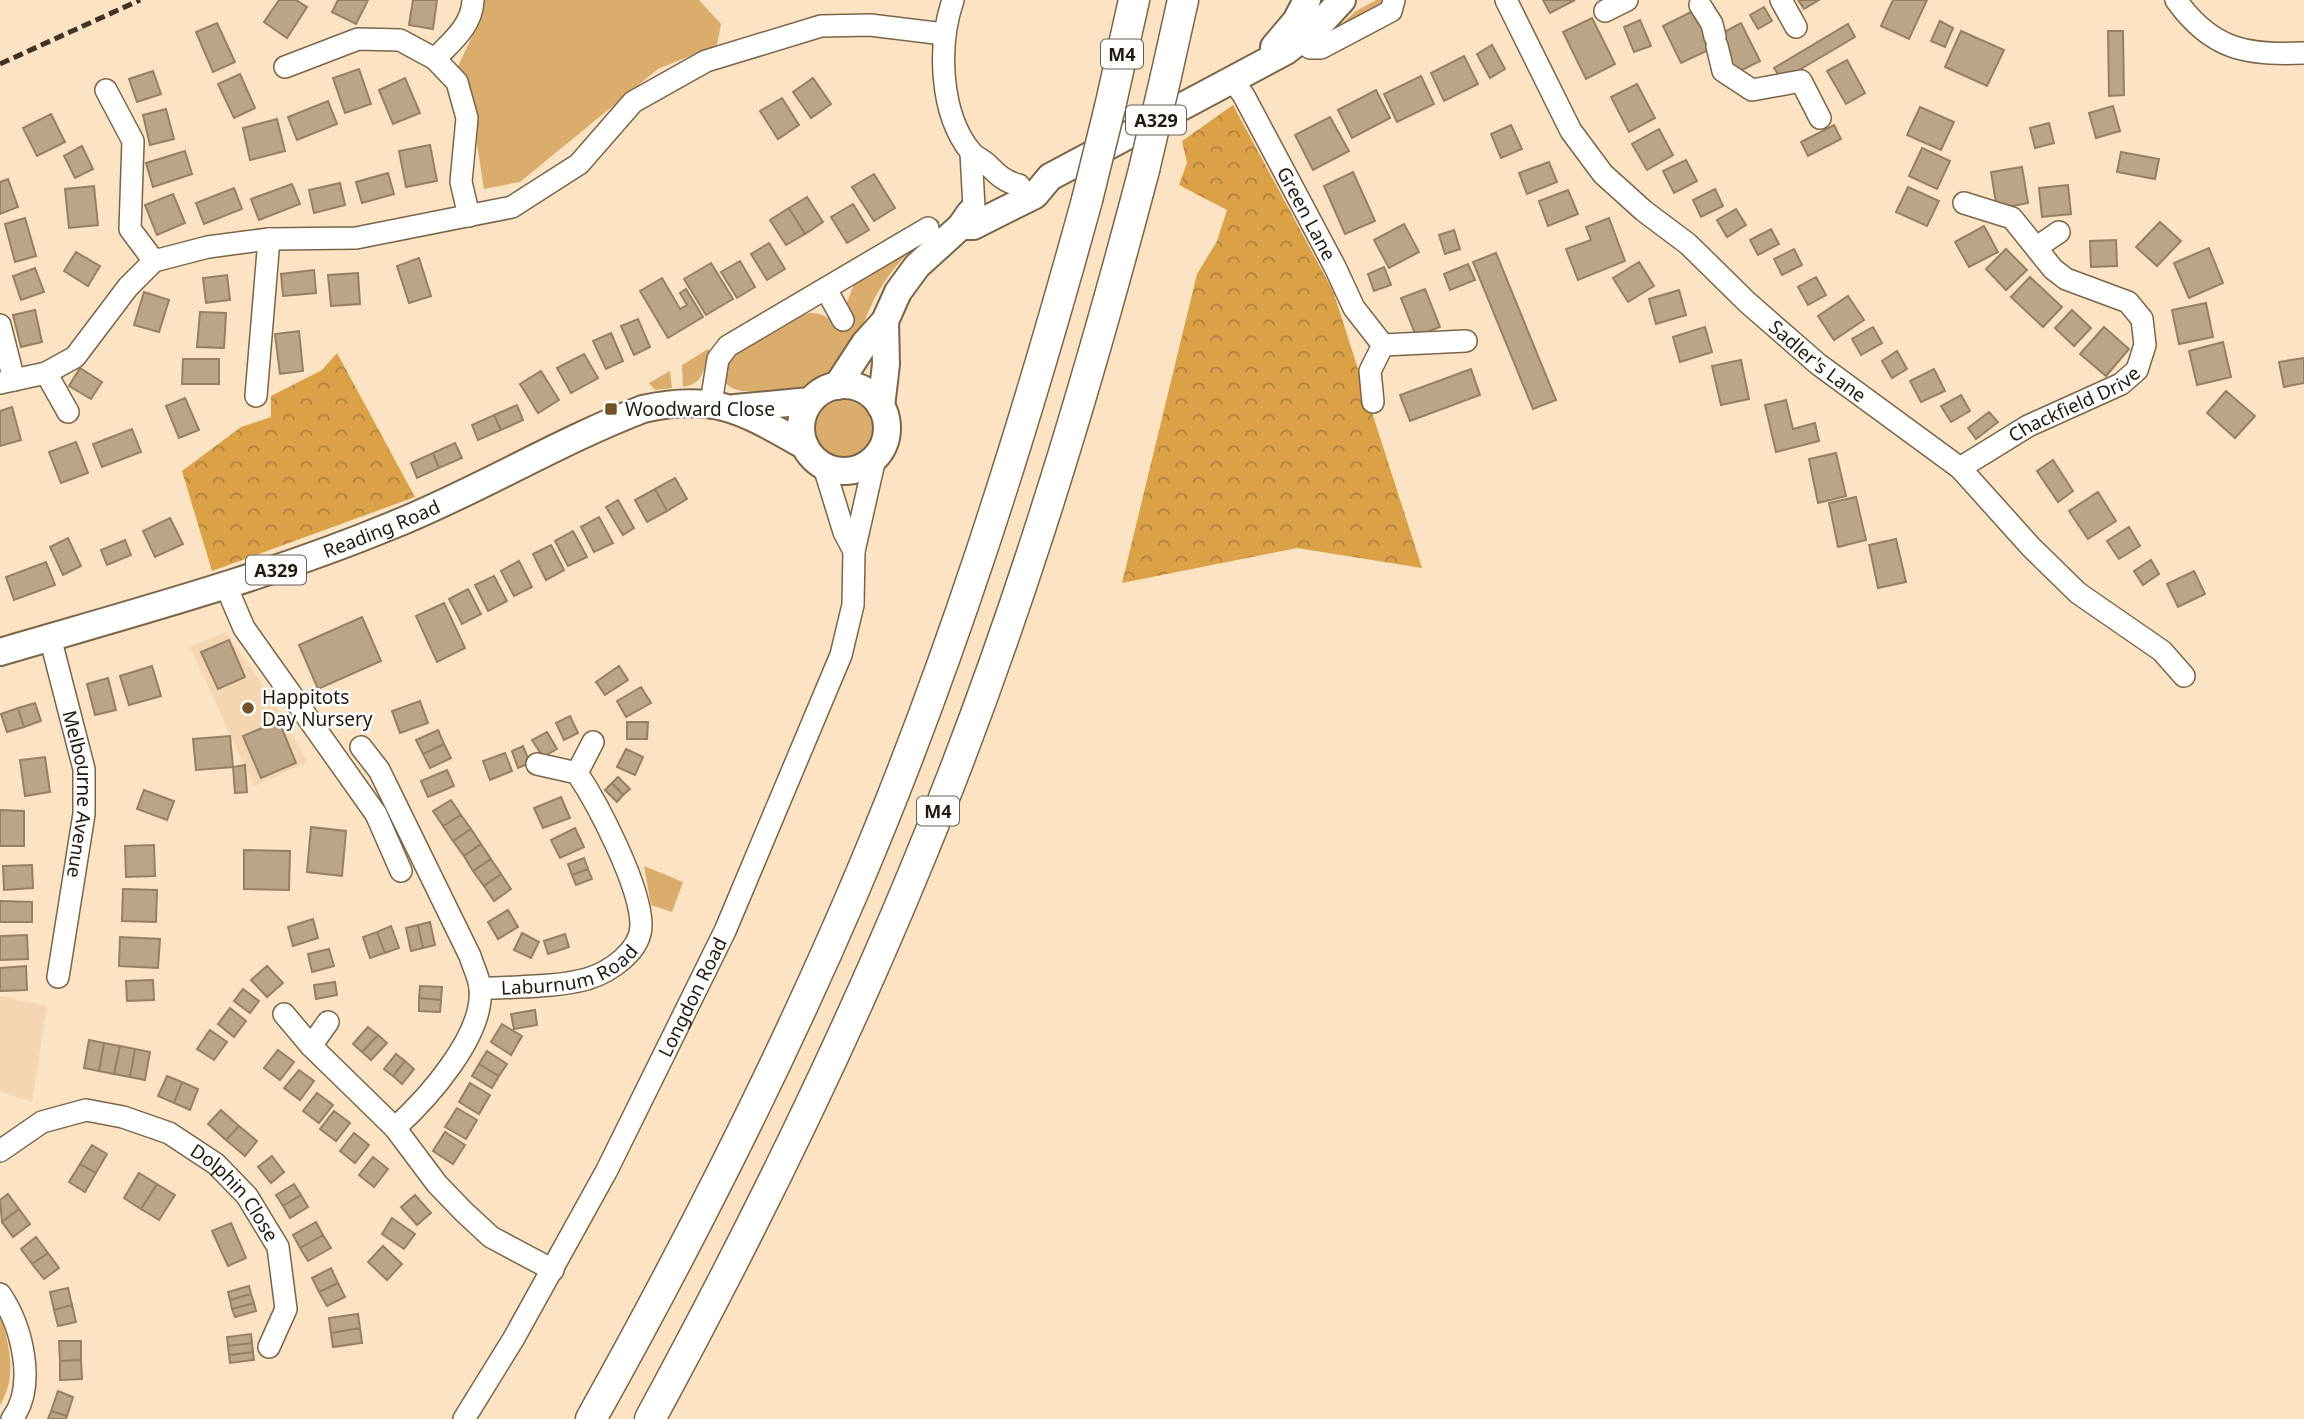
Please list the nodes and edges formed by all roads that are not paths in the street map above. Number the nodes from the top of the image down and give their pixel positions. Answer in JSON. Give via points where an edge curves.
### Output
{"nodes":[{"id":1,"x":473,"y":0,"type":"edge"},
{"id":2,"x":953,"y":0,"type":"edge"},
{"id":3,"x":1134,"y":0,"type":"edge"},
{"id":4,"x":1184,"y":0,"type":"edge"},
{"id":5,"x":1307,"y":0,"type":"edge"},
{"id":6,"x":1342,"y":0,"type":"edge"},
{"id":7,"x":1394,"y":0,"type":"edge"},
{"id":8,"x":1506,"y":0,"type":"edge"},
{"id":9,"x":1627,"y":0,"type":"edge"},
{"id":10,"x":1781,"y":0,"type":"edge"},
{"id":11,"x":2176,"y":0,"type":"edge"},
{"id":12,"x":1701,"y":2,"type":"edge"},
{"id":13,"x":1605,"y":11,"type":"dead end"},
{"id":14,"x":1796,"y":27,"type":"dead end"},
{"id":15,"x":944,"y":34,"type":"junction"},
{"id":16,"x":1310,"y":44,"type":"junction"},
{"id":17,"x":2304,"y":52,"type":"edge"},
{"id":18,"x":435,"y":59,"type":"junction"},
{"id":19,"x":1262,"y":62,"type":"junction"},
{"id":20,"x":285,"y":67,"type":"dead end"},
{"id":21,"x":1231,"y":79,"type":"junction"},
{"id":22,"x":106,"y":90,"type":"dead end"},
{"id":23,"x":1820,"y":118,"type":"dead end"},
{"id":24,"x":971,"y":152,"type":"junction"},
{"id":25,"x":1049,"y":177,"type":"junction"},
{"id":26,"x":1019,"y":185,"type":"junction"},
{"id":27,"x":1964,"y":204,"type":"dead end"},
{"id":28,"x":469,"y":216,"type":"junction"},
{"id":29,"x":968,"y":217,"type":"junction"},
{"id":30,"x":928,"y":228,"type":"dead end"},
{"id":31,"x":2059,"y":232,"type":"dead end"},
{"id":32,"x":269,"y":239,"type":"junction"},
{"id":33,"x":2037,"y":247,"type":"junction"},
{"id":34,"x":154,"y":261,"type":"junction"},
{"id":35,"x":826,"y":289,"type":"junction"},
{"id":36,"x":843,"y":320,"type":"dead end"},
{"id":37,"x":885,"y":321,"type":"junction"},
{"id":38,"x":0,"y":325,"type":"edge"},
{"id":39,"x":1466,"y":341,"type":"dead end"},
{"id":40,"x":1383,"y":345,"type":"junction"},
{"id":41,"x":46,"y":373,"type":"junction"},
{"id":42,"x":7,"y":382,"type":"edge"},
{"id":43,"x":837,"y":386,"type":"junction"},
{"id":44,"x":256,"y":397,"type":"dead end"},
{"id":45,"x":810,"y":401,"type":"junction"},
{"id":46,"x":1373,"y":402,"type":"dead end"},
{"id":47,"x":723,"y":406,"type":"junction"},
{"id":48,"x":881,"y":407,"type":"junction"},
{"id":49,"x":68,"y":412,"type":"dead end"},
{"id":50,"x":805,"y":446,"type":"junction"},
{"id":51,"x":875,"y":458,"type":"junction"},
{"id":52,"x":824,"y":467,"type":"junction"},
{"id":53,"x":1960,"y":468,"type":"junction"},
{"id":54,"x":853,"y":551,"type":"junction"},
{"id":55,"x":226,"y":586,"type":"junction"},
{"id":56,"x":52,"y":646,"type":"junction"},
{"id":57,"x":0,"y":652,"type":"edge"},
{"id":58,"x":2185,"y":676,"type":"dead end"},
{"id":59,"x":593,"y":742,"type":"dead end"},
{"id":60,"x":361,"y":747,"type":"dead end"},
{"id":61,"x":537,"y":764,"type":"dead end"},
{"id":62,"x":577,"y":773,"type":"junction"},
{"id":63,"x":401,"y":871,"type":"dead end"},
{"id":64,"x":58,"y":977,"type":"dead end"},
{"id":65,"x":480,"y":989,"type":"junction"},
{"id":66,"x":284,"y":1014,"type":"dead end"},
{"id":67,"x":328,"y":1022,"type":"dead end"},
{"id":68,"x":311,"y":1046,"type":"junction"},
{"id":69,"x":395,"y":1128,"type":"junction"},
{"id":70,"x":0,"y":1151,"type":"edge"},
{"id":71,"x":553,"y":1270,"type":"junction"},
{"id":72,"x":0,"y":1294,"type":"edge"},
{"id":73,"x":269,"y":1347,"type":"dead end"},
{"id":74,"x":12,"y":1419,"type":"edge"},
{"id":75,"x":464,"y":1419,"type":"edge"},
{"id":76,"x":592,"y":1419,"type":"edge"},
{"id":77,"x":650,"y":1419,"type":"edge"}],
"edges":[{"from":1,"to":18,"type":"street","via":[[464,29]]},
{"from":2,"to":15,"type":"street"},
{"from":3,"to":76,"type":"highway","number":"M4","bridge":true,"via":[[1042,365],[938,674],[852,896],[748,1123]]},
{"from":4,"to":77,"type":"highway","number":"M4","bridge":true,"via":[[1099,335],[1004,636],[913,876],[820,1087],[733,1266]]},
{"from":5,"to":19,"type":"main road","number":"A329"},
{"from":6,"to":16,"type":"main road","number":"A329","via":[[1318,26]]},
{"from":7,"to":16,"type":"street","via":[[1391,11]]},
{"from":8,"to":53,"type":"street","name":"Sadler's Lane","via":[[1571,131],[1603,174],[1688,244],[1818,363]]},
{"from":9,"to":13,"type":"street"},
{"from":10,"to":14,"type":"street"},
{"from":11,"to":17,"type":"street","via":[[2194,24],[2222,44],[2266,55]]},
{"from":12,"to":23,"type":"street","via":[[1712,24],[1723,71],[1752,90],[1801,80]]},
{"from":15,"to":24,"type":"street","via":[[947,94]]},
{"from":15,"to":28,"type":"street","via":[[870,25],[821,26],[706,61],[633,102],[579,164],[512,207]]},
{"from":16,"to":19,"type":"main road","number":"A329"},
{"from":18,"to":20,"type":"street","via":[[400,40],[358,39]]},
{"from":18,"to":28,"type":"street","via":[[457,82],[467,118],[461,182]]},
{"from":19,"to":21,"type":"main road","number":"A329"},
{"from":21,"to":25,"type":"main road","number":"A329"},
{"from":21,"to":40,"type":"street","name":"Green Lane","via":[[1329,254],[1354,308]]},
{"from":22,"to":34,"type":"street","via":[[133,141],[130,229]]},
{"from":24,"to":26,"type":"street","via":[[1007,182]]},
{"from":24,"to":29,"type":"street"},
{"from":25,"to":26,"type":"main road","number":"A329"},
{"from":25,"to":29,"type":"main road","number":"A329","via":[[1035,195],[973,226]]},
{"from":26,"to":29,"type":"main road","number":"A329"},
{"from":27,"to":33,"type":"street","name":"Chackfield Drive","via":[[2012,218]]},
{"from":28,"to":32,"type":"street","via":[[356,238]]},
{"from":29,"to":37,"type":"main road","number":"A329","via":[[917,266]]},
{"from":30,"to":35,"type":"street"},
{"from":31,"to":33,"type":"street"},
{"from":32,"to":34,"type":"street","via":[[208,247]]},
{"from":32,"to":44,"type":"street"},
{"from":33,"to":53,"type":"street","name":"Chackfield Drive","via":[[2066,279],[2128,302],[2142,319],[2145,345],[2137,370],[2121,384],[2028,426]]},
{"from":34,"to":41,"type":"street","via":[[128,287],[75,357]]},
{"from":35,"to":36,"type":"street"},
{"from":35,"to":47,"type":"street","via":[[722,352],[715,369]]},
{"from":37,"to":43,"type":"main road","number":"A329"},
{"from":37,"to":48,"type":"main road","number":"A329"},
{"from":38,"to":42,"type":"street"},
{"from":39,"to":40,"type":"street"},
{"from":40,"to":46,"type":"street","via":[[1370,371]]},
{"from":41,"to":42,"type":"street"},
{"from":41,"to":49,"type":"street"},
{"from":43,"to":45,"type":"main road"},
{"from":43,"to":48,"type":"main road","via":[[863,390]]},
{"from":45,"to":47,"type":"main road","name":"Reading Road","number":"A329"},
{"from":45,"to":50,"type":"main road","via":[[801,424]]},
{"from":47,"to":50,"type":"main road","name":"Reading Road","number":"A329"},
{"from":47,"to":55,"type":"main road","name":"Reading Road","number":"A329","via":[[672,402],[643,409],[419,514]]},
{"from":48,"to":51,"type":"main road","via":[[887,430]]},
{"from":50,"to":52,"type":"main road"},
{"from":51,"to":52,"type":"main road","via":[[851,471]]},
{"from":51,"to":54,"type":"street","name":"Longdon Road"},
{"from":52,"to":54,"type":"street","name":"Longdon Road"},
{"from":53,"to":58,"type":"street","name":"Sadler's Lane","via":[[2078,593],[2162,651]]},
{"from":54,"to":71,"type":"street","name":"Longdon Road","via":[[853,605],[832,678],[688,1009]]},
{"from":55,"to":56,"type":"main road","name":"Reading Road","number":"A329"},
{"from":55,"to":63,"type":"street","via":[[251,638],[376,814]]},
{"from":56,"to":57,"type":"main road","name":"Reading Road","number":"A329"},
{"from":56,"to":64,"type":"street","name":"Melbourne Avenue","via":[[84,769],[84,802]]},
{"from":59,"to":62,"type":"street"},
{"from":60,"to":65,"type":"street","name":"Laburnum Road","via":[[379,770],[470,956]]},
{"from":61,"to":62,"type":"street"},
{"from":62,"to":65,"type":"street","name":"Laburnum Road","via":[[600,807],[628,872],[641,925],[635,942],[609,970],[589,978]]},
{"from":65,"to":69,"type":"street","name":"Laburnum Road","via":[[457,1057],[428,1098]]},
{"from":66,"to":68,"type":"street"},
{"from":67,"to":68,"type":"street"},
{"from":68,"to":69,"type":"street"},
{"from":69,"to":71,"type":"street","via":[[437,1184],[491,1237]]},
{"from":70,"to":73,"type":"street","name":"Dolphin Close","via":[[42,1122],[86,1111],[123,1117],[169,1133],[216,1164],[247,1196],[278,1247],[292,1310]]},
{"from":71,"to":75,"type":"street","name":"Longdon Road"},
{"from":72,"to":74,"type":"street","via":[[24,1354],[21,1406]]}]}
